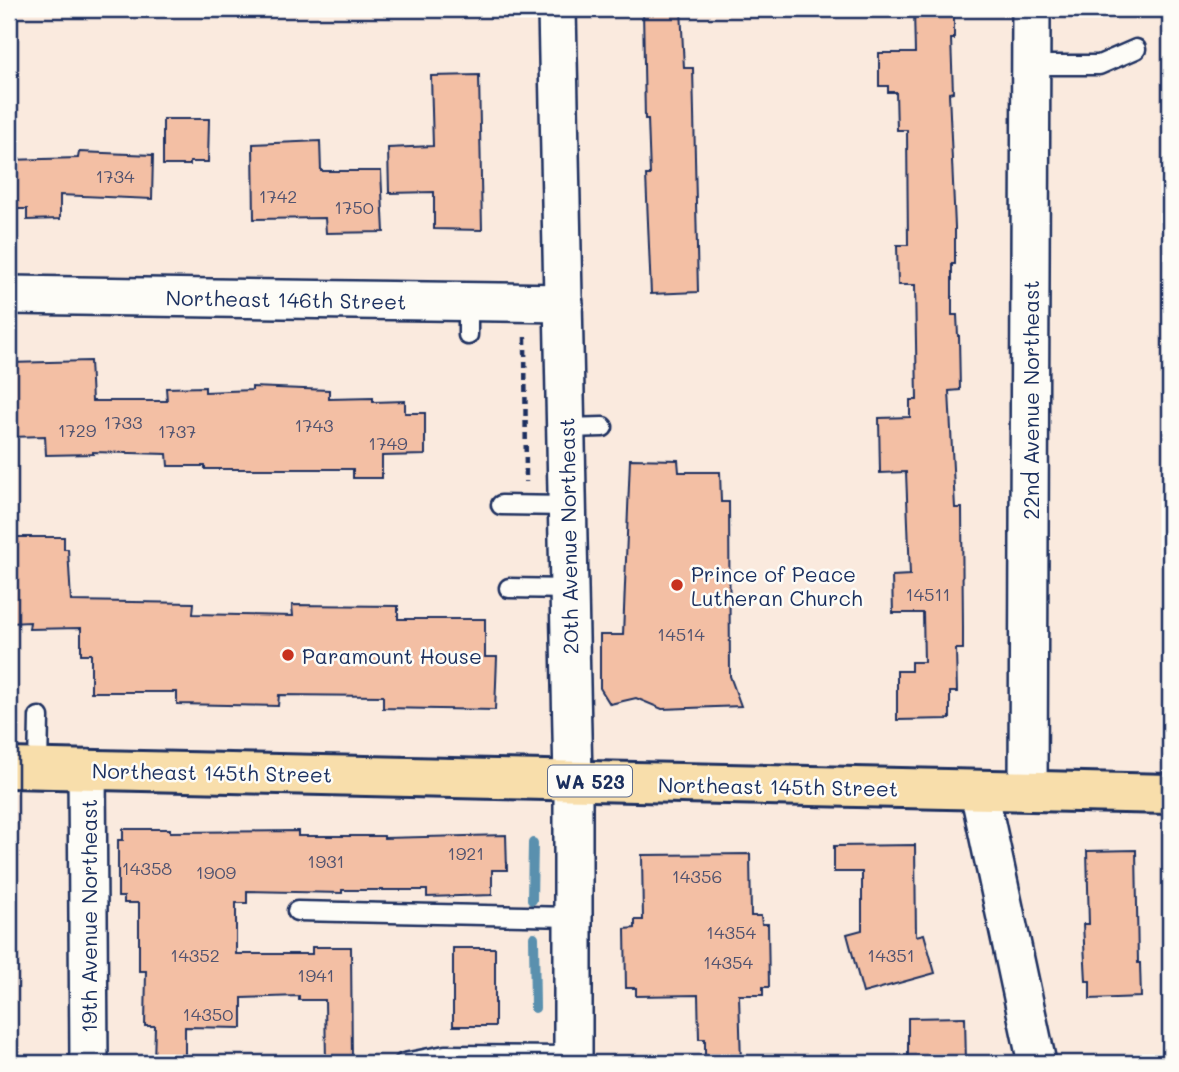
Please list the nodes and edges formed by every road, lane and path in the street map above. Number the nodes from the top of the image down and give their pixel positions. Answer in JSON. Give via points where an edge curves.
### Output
{"nodes":[{"id":1,"x":557,"y":9,"type":"edge"},
{"id":2,"x":1031,"y":9,"type":"edge"},
{"id":3,"x":1136,"y":49,"type":"dead end"},
{"id":4,"x":1031,"y":65,"type":"junction"},
{"id":5,"x":9,"y":295,"type":"edge"},
{"id":6,"x":564,"y":303,"type":"junction"},
{"id":7,"x":525,"y":331,"type":"dead end"},
{"id":8,"x":603,"y":427,"type":"dead end"},
{"id":9,"x":566,"y":428,"type":"junction"},
{"id":10,"x":526,"y":490,"type":"dead end"},
{"id":11,"x":501,"y":505,"type":"dead end"},
{"id":12,"x":568,"y":506,"type":"junction"},
{"id":13,"x":509,"y":588,"type":"dead end"},
{"id":14,"x":570,"y":589,"type":"junction"},
{"id":15,"x":39,"y":716,"type":"dead end"},
{"id":16,"x":23,"y":768,"type":"edge"},
{"id":17,"x":87,"y":769,"type":"junction"},
{"id":18,"x":573,"y":781,"type":"junction"},
{"id":19,"x":979,"y":791,"type":"junction"},
{"id":20,"x":1028,"y":791,"type":"junction"},
{"id":21,"x":1170,"y":794,"type":"edge"},
{"id":22,"x":297,"y":911,"type":"dead end"},
{"id":23,"x":573,"y":917,"type":"junction"},
{"id":24,"x":573,"y":1060,"type":"edge"},
{"id":25,"x":89,"y":1063,"type":"edge"},
{"id":26,"x":404,"y":1063,"type":"edge"},
{"id":27,"x":1037,"y":1063,"type":"edge"}],
"edges":[{"from":1,"to":6,"type":"street","name":"20th Avenue Northeast"},
{"from":2,"to":4,"type":"street","name":"22nd Avenue Northeast"},
{"from":3,"to":4,"type":"lane","via":[[1099,65]]},
{"from":4,"to":20,"type":"street","name":"22nd Avenue Northeast"},
{"from":5,"to":6,"type":"street","name":"Northeast 146th Street","via":[[468,319]]},
{"from":6,"to":9,"type":"street","name":"20th Avenue Northeast"},
{"from":7,"to":10,"type":"path"},
{"from":8,"to":9,"type":"lane"},
{"from":9,"to":12,"type":"street","name":"20th Avenue Northeast"},
{"from":11,"to":12,"type":"lane"},
{"from":12,"to":14,"type":"street","name":"20th Avenue Northeast"},
{"from":13,"to":14,"type":"lane"},
{"from":14,"to":18,"type":"street","name":"20th Avenue Northeast"},
{"from":15,"to":16,"type":"lane"},
{"from":16,"to":17,"type":"main road","name":"Northeast 145th Street","number":"WA 523"},
{"from":17,"to":18,"type":"main road","name":"Northeast 145th Street","number":"WA 523"},
{"from":17,"to":25,"type":"street","name":"19th Avenue Northeast"},
{"from":18,"to":19,"type":"main road","name":"Northeast 145th Street","number":"WA 523"},
{"from":18,"to":23,"type":"street","name":"20th Avenue Northeast"},
{"from":19,"to":20,"type":"main road","name":"Northeast 145th Street","number":"WA 523"},
{"from":19,"to":27,"type":"street"},
{"from":20,"to":21,"type":"main road","name":"Northeast 145th Street","number":"WA 523"},
{"from":22,"to":23,"type":"lane"},
{"from":23,"to":24,"type":"street","name":"20th Avenue Northeast"},
{"from":24,"to":26,"type":"lane","via":[[445,1055]]}]}
